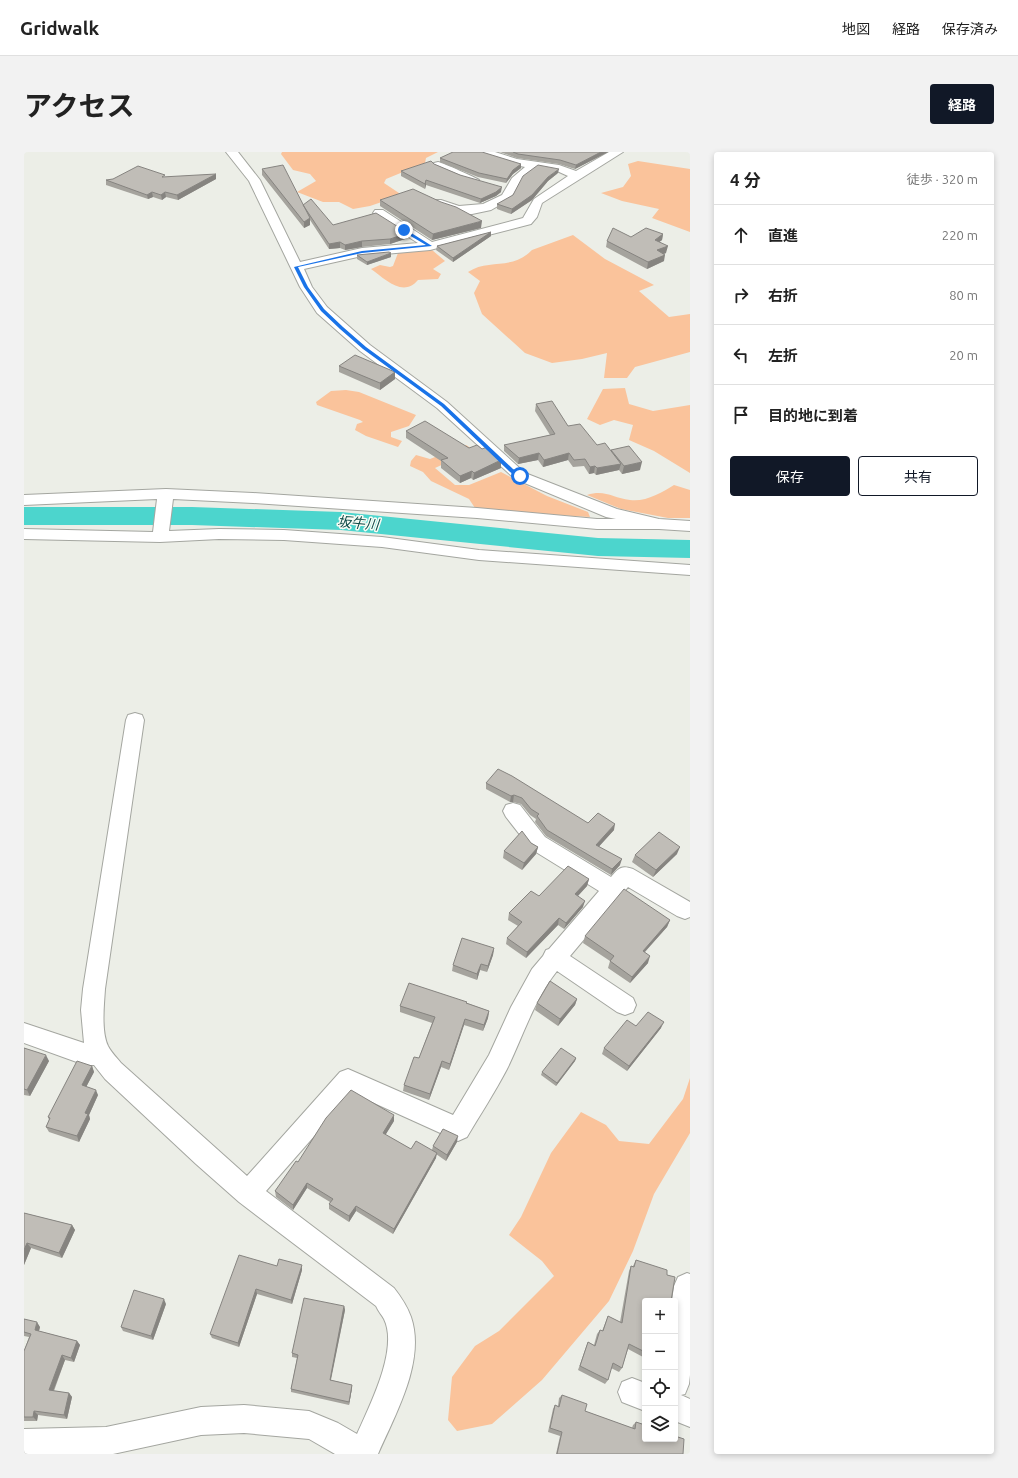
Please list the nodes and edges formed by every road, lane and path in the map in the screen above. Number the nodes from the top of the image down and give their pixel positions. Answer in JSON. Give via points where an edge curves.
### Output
{"nodes":[{"id":1,"x":232,"y":152,"type":"edge"},
{"id":2,"x":484,"y":152,"type":"edge"},
{"id":3,"x":617,"y":152,"type":"edge"},
{"id":4,"x":535,"y":164,"type":"junction"},
{"id":5,"x":438,"y":165,"type":"edge"},
{"id":6,"x":577,"y":175,"type":"junction"},
{"id":7,"x":482,"y":183,"type":"edge"},
{"id":8,"x":497,"y":186,"type":"edge"},
{"id":9,"x":512,"y":189,"type":"junction"},
{"id":10,"x":430,"y":198,"type":"edge"},
{"id":11,"x":379,"y":213,"type":"edge"},
{"id":12,"x":430,"y":246,"type":"junction"},
{"id":13,"x":296,"y":267,"type":"junction"},
{"id":14,"x":166,"y":499,"type":"junction"},
{"id":15,"x":24,"y":500,"type":"edge"},
{"id":16,"x":659,"y":524,"type":"junction"},
{"id":17,"x":690,"y":526,"type":"edge"},
{"id":18,"x":161,"y":533,"type":"junction"},
{"id":19,"x":24,"y":534,"type":"edge"},
{"id":20,"x":690,"y":570,"type":"edge"},
{"id":21,"x":135,"y":720,"type":"dead end"},
{"id":22,"x":513,"y":811,"type":"dead end"},
{"id":23,"x":613,"y":889,"type":"junction"},
{"id":24,"x":685,"y":910,"type":"dead end"},
{"id":25,"x":554,"y":957,"type":"junction"},
{"id":26,"x":625,"y":1005,"type":"dead end"},
{"id":27,"x":24,"y":1033,"type":"edge"},
{"id":28,"x":100,"y":1054,"type":"junction"},
{"id":29,"x":248,"y":1193,"type":"junction"},
{"id":30,"x":688,"y":1286,"type":"dead end"},
{"id":31,"x":677,"y":1370,"type":"edge"},
{"id":32,"x":678,"y":1409,"type":"edge"},
{"id":33,"x":690,"y":1413,"type":"edge"},
{"id":34,"x":24,"y":1443,"type":"edge"},
{"id":35,"x":362,"y":1454,"type":"edge"}],
"edges":[{"from":1,"to":13,"type":"street","via":[[254,180]]},
{"from":2,"to":4,"type":"street","via":[[515,162]]},
{"from":3,"to":6,"type":"street"},
{"from":4,"to":6,"type":"street","via":[[559,168]]},
{"from":4,"to":9,"type":"street","via":[[516,180]]},
{"from":5,"to":7,"type":"street"},
{"from":6,"to":12,"type":"street","via":[[538,201],[532,217],[527,221]]},
{"from":8,"to":9,"type":"street"},
{"from":9,"to":10,"type":"street","via":[[506,197],[487,207],[472,210],[458,210]]},
{"from":11,"to":12,"type":"street"},
{"from":12,"to":13,"type":"street","via":[[362,252]]},
{"from":13,"to":16,"type":"street","via":[[322,310],[341,328],[442,405],[520,476],[612,513]]},
{"from":14,"to":15,"type":"street"},
{"from":14,"to":16,"type":"street","via":[[261,498],[597,524]]},
{"from":14,"to":18,"type":"street"},
{"from":16,"to":17,"type":"street"},
{"from":18,"to":19,"type":"street"},
{"from":18,"to":20,"type":"street","via":[[284,535],[382,542],[478,555]]},
{"from":21,"to":28,"type":"street","via":[[94,989],[94,1040]]},
{"from":22,"to":23,"type":"street","via":[[538,843]]},
{"from":23,"to":24,"type":"street","via":[[626,875]]},
{"from":23,"to":25,"type":"street"},
{"from":25,"to":26,"type":"street"},
{"from":25,"to":29,"type":"street","via":[[518,1014],[498,1062],[458,1128],[348,1080]]},
{"from":27,"to":28,"type":"street","via":[[85,1054]]},
{"from":28,"to":29,"type":"street","via":[[113,1071]]},
{"from":29,"to":35,"type":"street","via":[[385,1297],[398,1317],[402,1346],[397,1374]]},
{"from":30,"to":31,"type":"street"},
{"from":32,"to":33,"type":"street"},
{"from":34,"to":35,"type":"street","via":[[106,1441],[201,1421],[244,1419],[309,1425],[328,1433]]}]}
